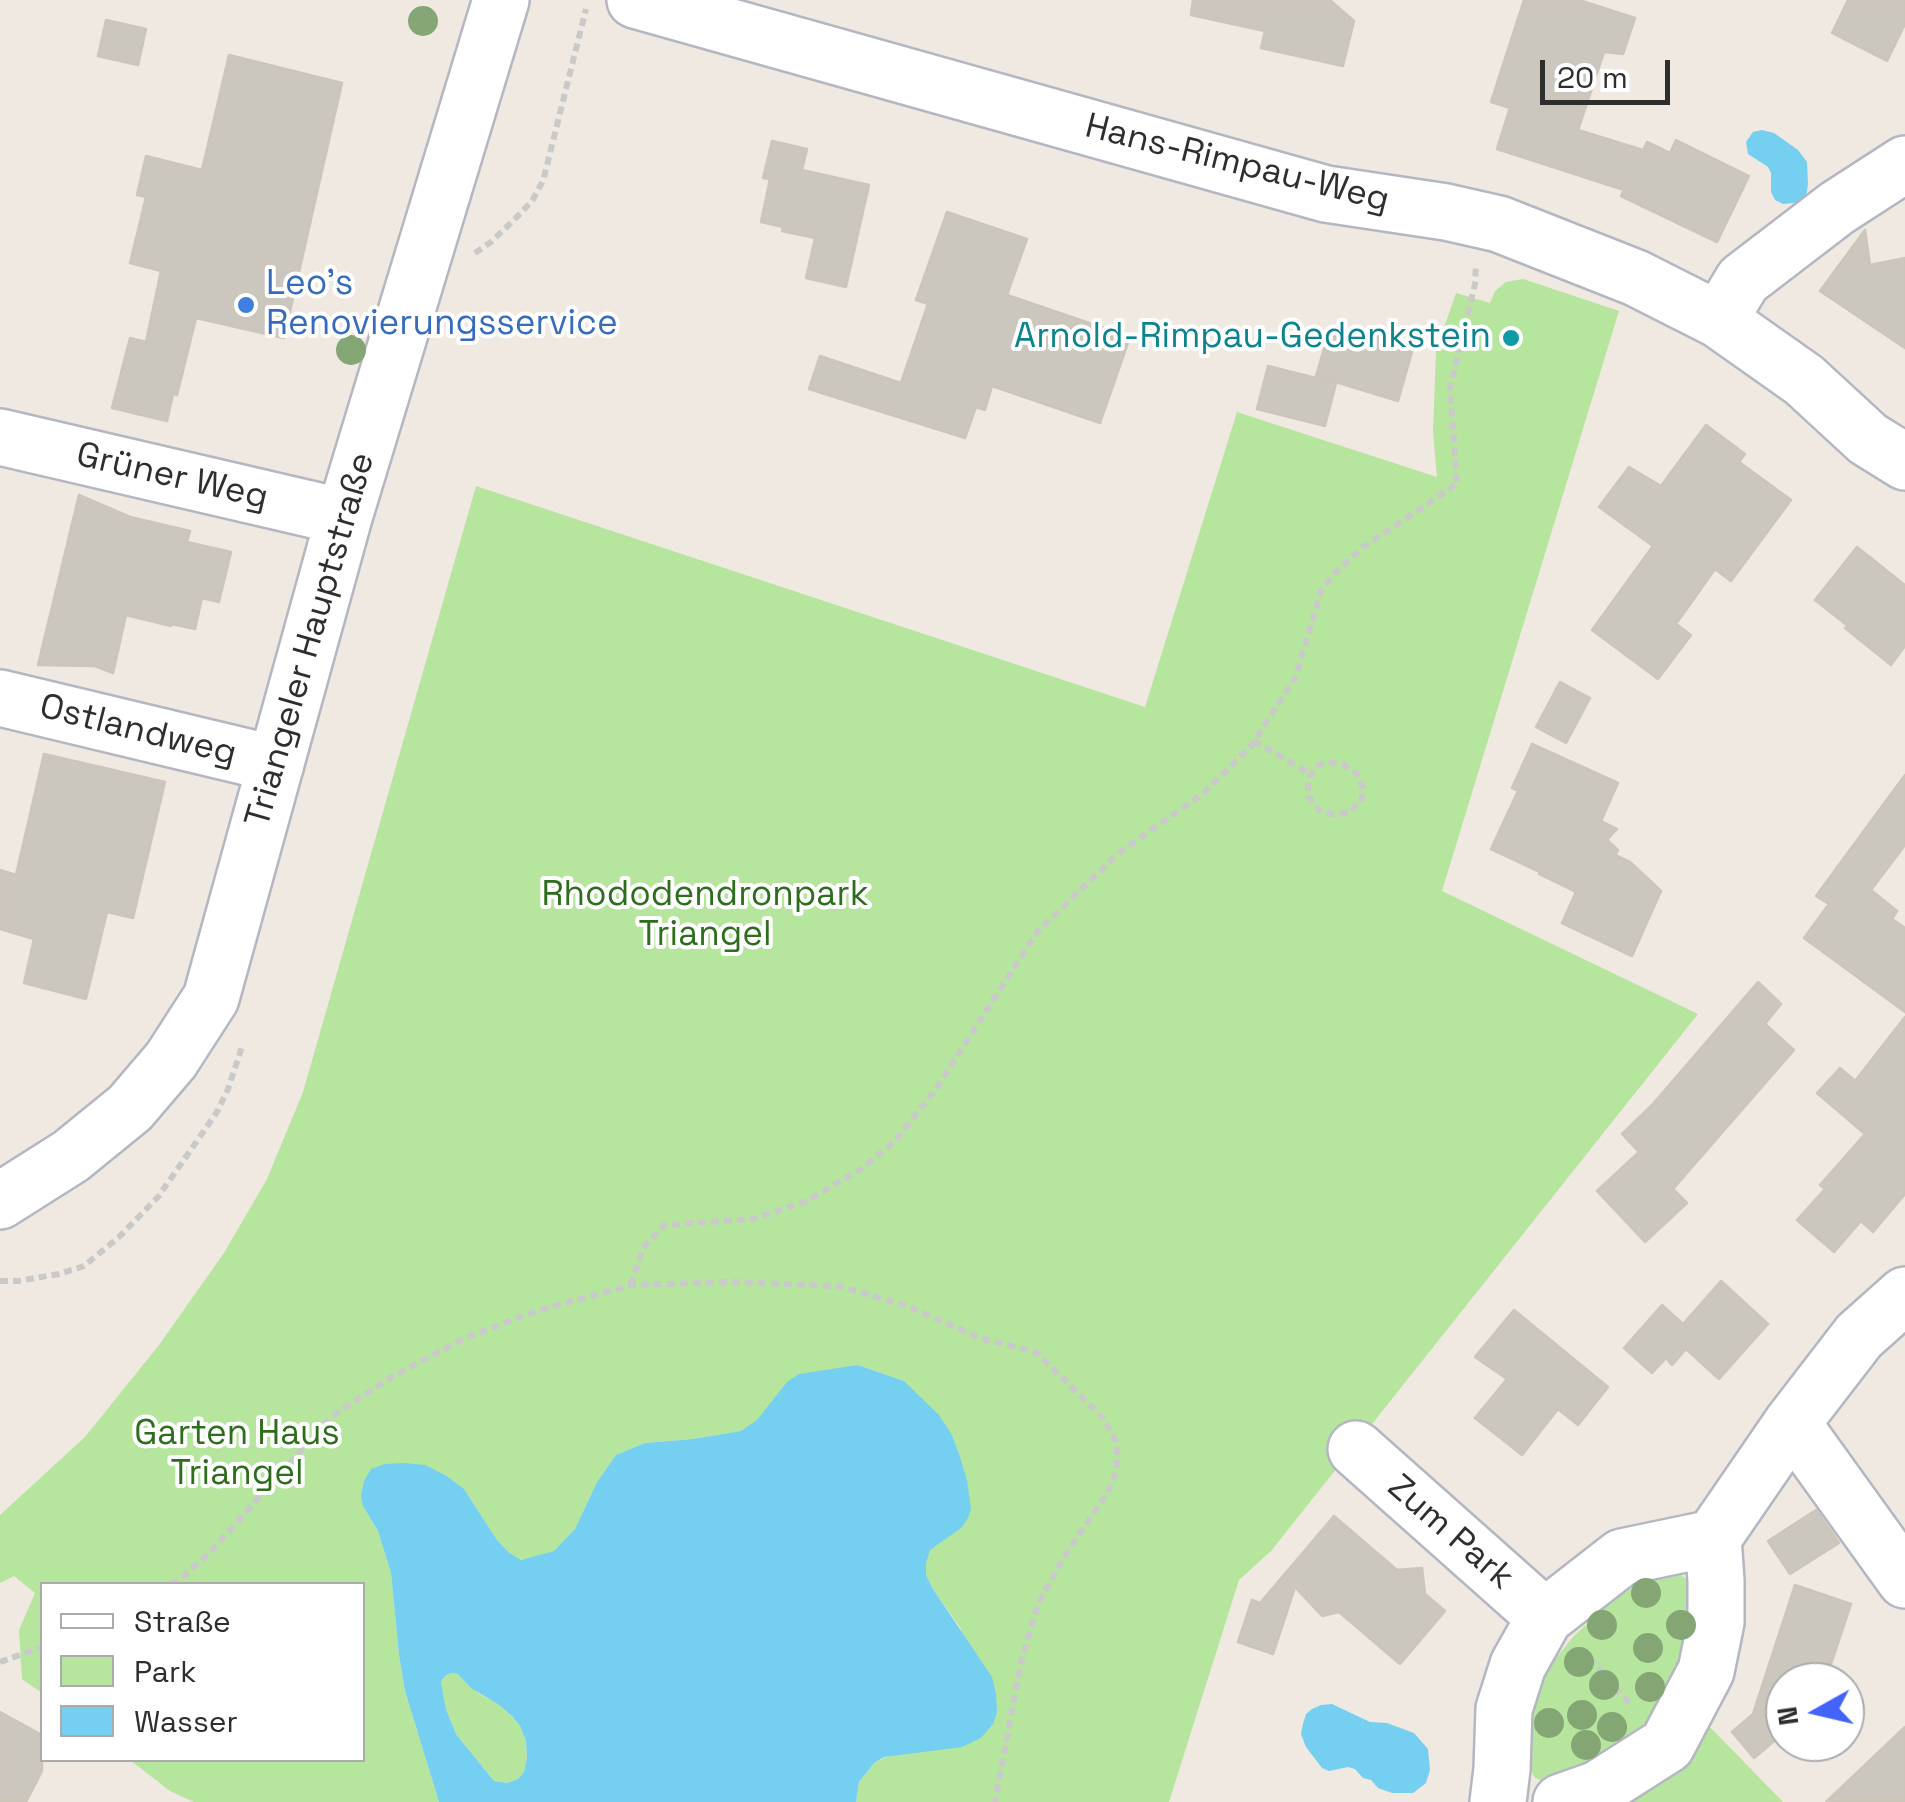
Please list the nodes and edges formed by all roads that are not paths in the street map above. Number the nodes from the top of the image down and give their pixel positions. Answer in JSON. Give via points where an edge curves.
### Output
{"nodes":[{"id":1,"x":501,"y":0,"type":"edge"},
{"id":2,"x":634,"y":0,"type":"edge"},
{"id":3,"x":1905,"y":164,"type":"edge"},
{"id":4,"x":1719,"y":320,"type":"junction"},
{"id":5,"x":0,"y":437,"type":"edge"},
{"id":6,"x":1905,"y":462,"type":"edge"},
{"id":7,"x":344,"y":517,"type":"junction"},
{"id":8,"x":0,"y":698,"type":"edge"},
{"id":9,"x":276,"y":764,"type":"junction"},
{"id":10,"x":0,"y":1200,"type":"edge"},
{"id":11,"x":1905,"y":1294,"type":"edge"},
{"id":12,"x":1792,"y":1422,"type":"junction"},
{"id":13,"x":1356,"y":1449,"type":"dead end"},
{"id":14,"x":1713,"y":1538,"type":"junction"},
{"id":15,"x":1905,"y":1580,"type":"edge"},
{"id":16,"x":1548,"y":1615,"type":"junction"},
{"id":17,"x":1498,"y":1802,"type":"edge"},
{"id":18,"x":1562,"y":1802,"type":"edge"}],
"edges":[{"from":1,"to":7,"type":"street","name":"Triangeler Hauptstraße"},
{"from":2,"to":4,"type":"street","name":"Hans-Rimpau-Weg","via":[[1326,194],[1499,224],[1636,278]]},
{"from":3,"to":4,"type":"street","via":[[1743,280]]},
{"from":4,"to":6,"type":"street","name":"Hans-Rimpau-Weg"},
{"from":5,"to":7,"type":"street","name":"Grüner Weg"},
{"from":7,"to":9,"type":"street","name":"Triangeler Hauptstraße"},
{"from":8,"to":9,"type":"street","name":"Ostlandweg"},
{"from":9,"to":10,"type":"street","name":"Triangeler Hauptstraße","via":[[210,998],[130,1108],[71,1156]]},
{"from":11,"to":12,"type":"street","via":[[1859,1336]]},
{"from":12,"to":14,"type":"street"},
{"from":12,"to":15,"type":"street"},
{"from":13,"to":16,"type":"street","name":"Zum Park"},
{"from":14,"to":16,"type":"street","via":[[1622,1557]]},
{"from":14,"to":18,"type":"street","via":[[1716,1622],[1706,1672],[1667,1745],[1598,1789]]},
{"from":16,"to":17,"type":"street","via":[[1518,1665],[1504,1708]]}]}
